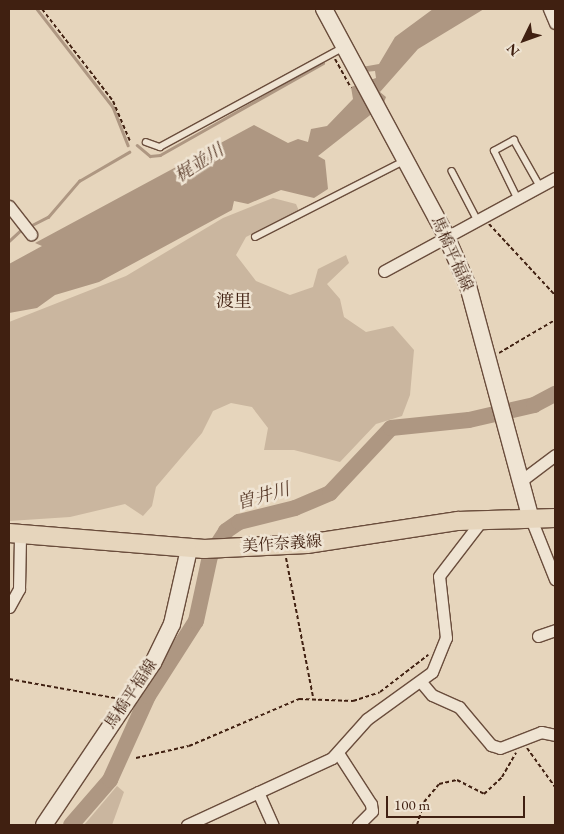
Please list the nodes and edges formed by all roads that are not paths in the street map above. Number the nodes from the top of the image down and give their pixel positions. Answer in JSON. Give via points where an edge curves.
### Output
{"nodes":[{"id":1,"x":324,"y":9,"type":"edge"},
{"id":2,"x":549,"y":9,"type":"edge"},
{"id":3,"x":555,"y":23,"type":"edge"},
{"id":4,"x":345,"y":47,"type":"junction"},
{"id":5,"x":146,"y":142,"type":"dead end"},
{"id":6,"x":405,"y":158,"type":"junction"},
{"id":7,"x":452,"y":171,"type":"dead end"},
{"id":8,"x":555,"y":178,"type":"edge"},
{"id":9,"x":540,"y":186,"type":"junction"},
{"id":10,"x":517,"y":198,"type":"junction"},
{"id":11,"x":9,"y":206,"type":"edge"},
{"id":12,"x":480,"y":218,"type":"junction"},
{"id":13,"x":31,"y":234,"type":"dead end"},
{"id":14,"x":446,"y":236,"type":"junction"},
{"id":15,"x":254,"y":237,"type":"dead end"},
{"id":16,"x":384,"y":271,"type":"dead end"},
{"id":17,"x":555,"y":456,"type":"edge"},
{"id":18,"x":522,"y":480,"type":"junction"},
{"id":19,"x":555,"y":518,"type":"edge"},
{"id":20,"x":531,"y":519,"type":"junction"},
{"id":21,"x":482,"y":520,"type":"junction"},
{"id":22,"x":14,"y":534,"type":"edge"},
{"id":23,"x":196,"y":549,"type":"junction"},
{"id":24,"x":555,"y":579,"type":"edge"},
{"id":25,"x":9,"y":606,"type":"edge"},
{"id":26,"x":555,"y":630,"type":"edge"},
{"id":27,"x":538,"y":636,"type":"dead end"},
{"id":28,"x":421,"y":682,"type":"junction"},
{"id":29,"x":555,"y":736,"type":"edge"},
{"id":30,"x":338,"y":753,"type":"junction"},
{"id":31,"x":258,"y":792,"type":"junction"},
{"id":32,"x":44,"y":825,"type":"edge"},
{"id":33,"x":187,"y":825,"type":"edge"},
{"id":34,"x":273,"y":825,"type":"edge"},
{"id":35,"x":358,"y":825,"type":"edge"}],
"edges":[{"from":1,"to":4,"type":"main road","name":"馬橋平福線"},
{"from":2,"to":3,"type":"street"},
{"from":4,"to":5,"type":"lane","via":[[160,147]]},
{"from":4,"to":6,"type":"main road","name":"馬橋平福線"},
{"from":6,"to":14,"type":"main road","name":"馬橋平福線"},
{"from":6,"to":15,"type":"lane"},
{"from":7,"to":12,"type":"lane"},
{"from":8,"to":9,"type":"street"},
{"from":9,"to":10,"type":"street"},
{"from":9,"to":10,"type":"lane","via":[[514,140],[494,150]]},
{"from":10,"to":12,"type":"street"},
{"from":11,"to":13,"type":"street"},
{"from":12,"to":14,"type":"street"},
{"from":14,"to":16,"type":"street"},
{"from":14,"to":18,"type":"main road","name":"馬橋平福線","via":[[468,286]]},
{"from":17,"to":18,"type":"street"},
{"from":18,"to":20,"type":"main road","name":"馬橋平福線"},
{"from":19,"to":20,"type":"main road","name":"美作奈義線"},
{"from":20,"to":21,"type":"main road","name":"美作奈義線"},
{"from":20,"to":24,"type":"street"},
{"from":21,"to":23,"type":"main road","name":"美作奈義線","via":[[285,545]]},
{"from":21,"to":28,"type":"street","via":[[439,576],[436,586],[446,638],[440,658]]},
{"from":22,"to":23,"type":"main road","name":"美作奈義線"},
{"from":22,"to":25,"type":"street","via":[[18,589]]},
{"from":23,"to":32,"type":"main road","name":"馬橋平福線","via":[[172,624],[128,700]]},
{"from":26,"to":27,"type":"street"},
{"from":28,"to":29,"type":"street","via":[[432,695],[459,707],[491,746],[500,748],[540,732]]},
{"from":28,"to":30,"type":"street","via":[[367,719]]},
{"from":30,"to":31,"type":"street"},
{"from":30,"to":35,"type":"street","via":[[371,804],[372,811]]},
{"from":31,"to":33,"type":"street"},
{"from":31,"to":34,"type":"street"}]}
